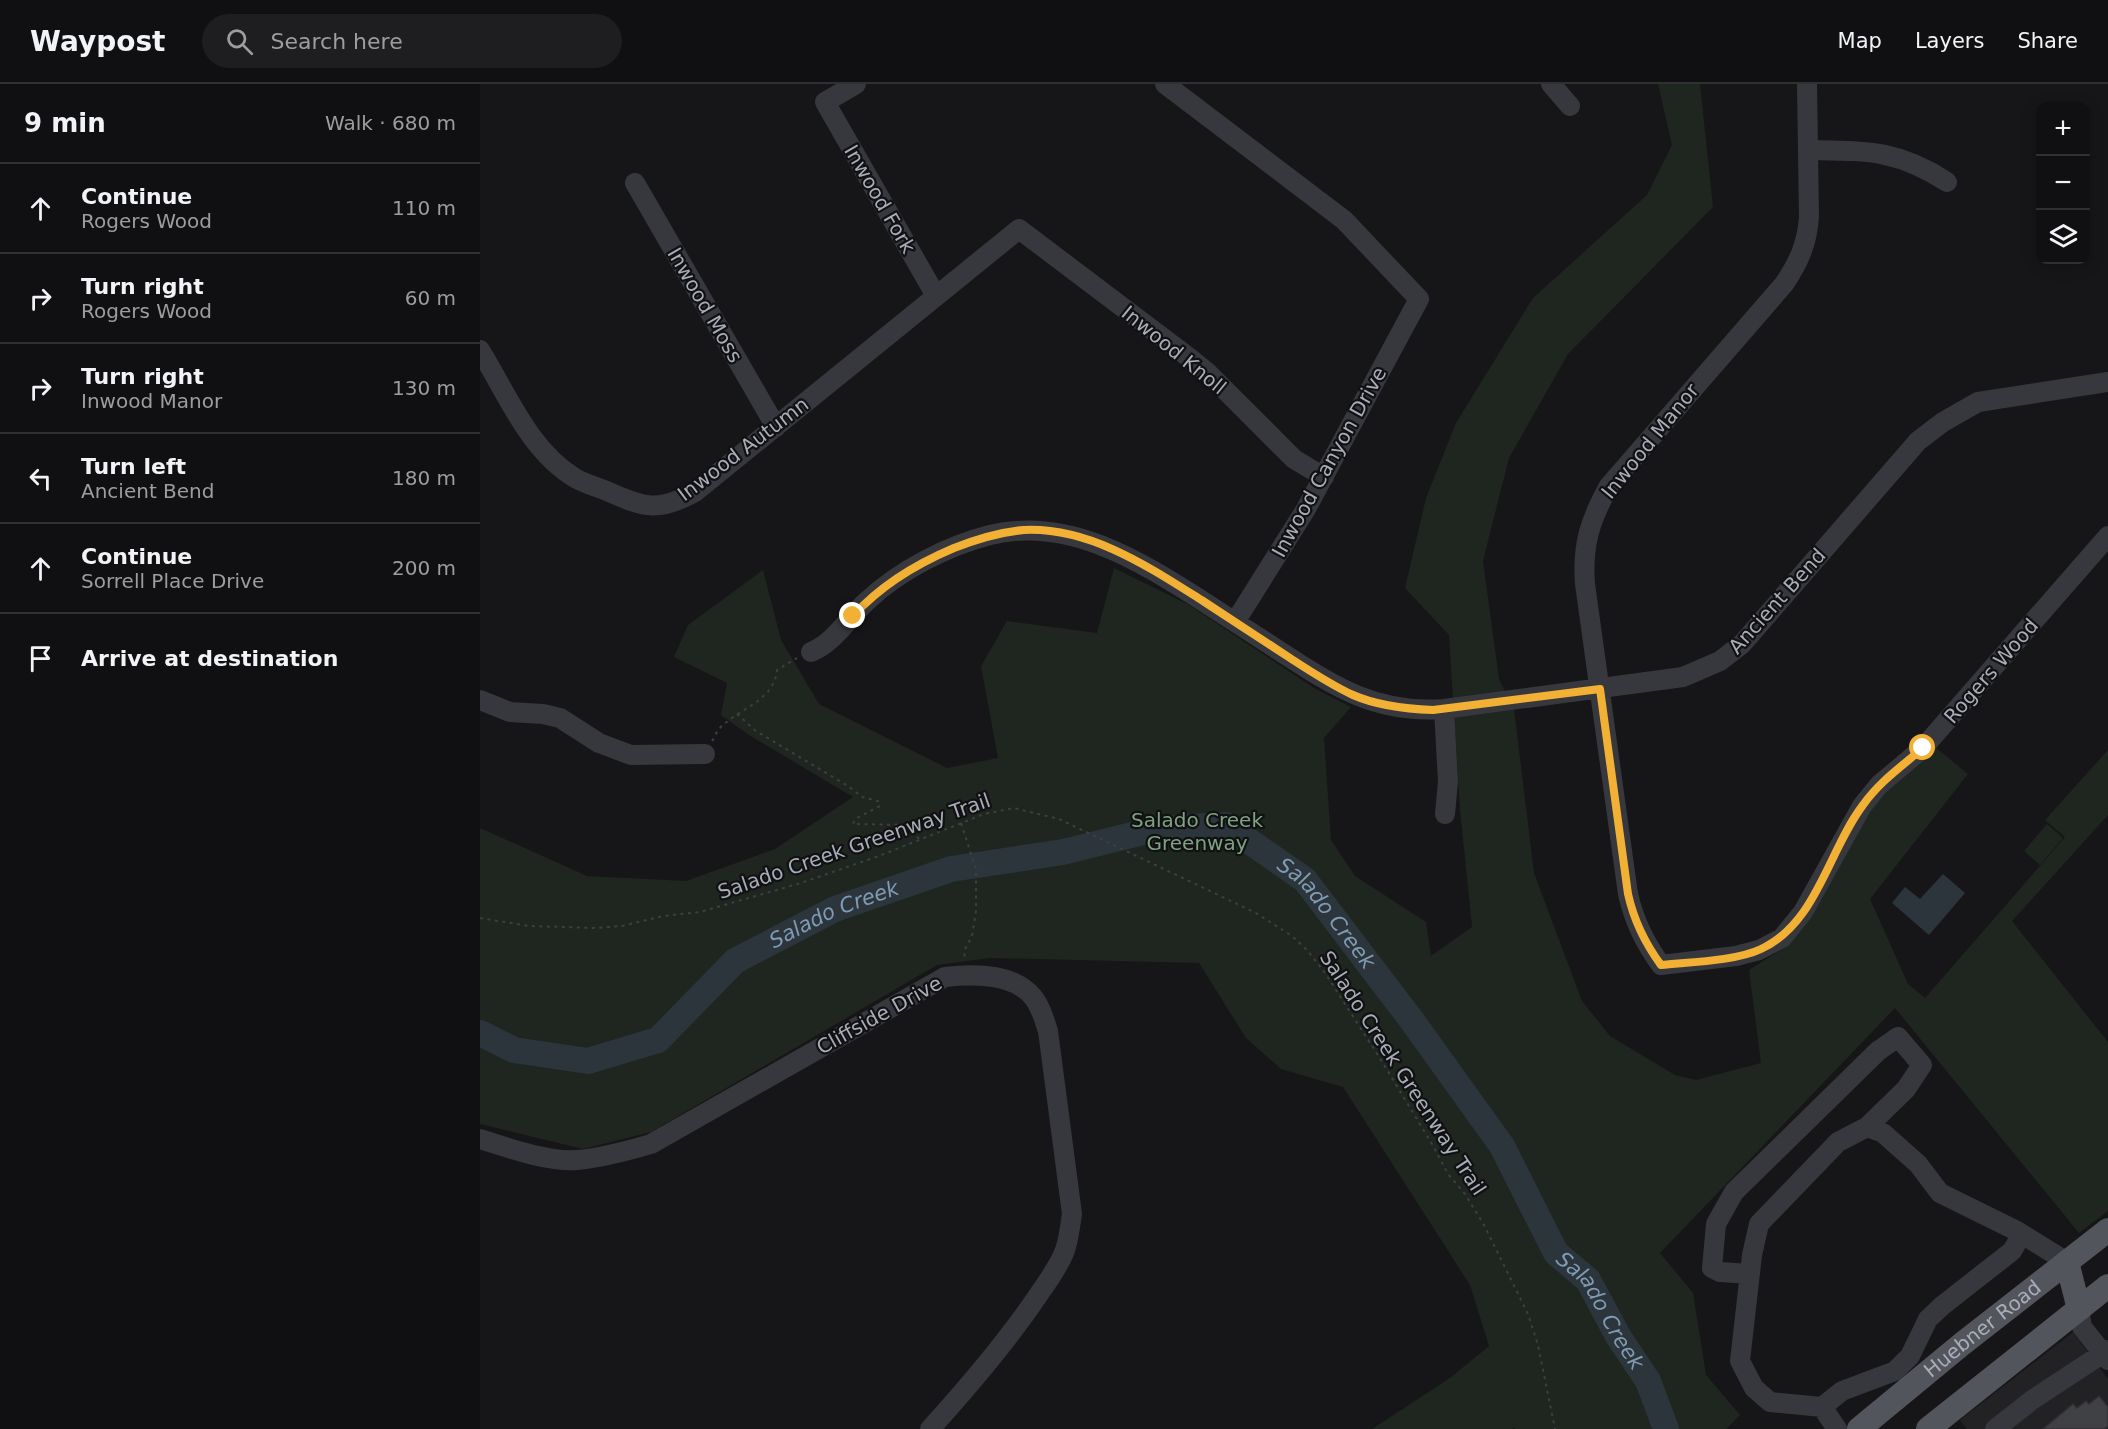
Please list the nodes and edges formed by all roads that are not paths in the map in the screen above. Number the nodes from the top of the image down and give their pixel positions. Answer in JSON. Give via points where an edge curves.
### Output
{"nodes":[{"id":1,"x":856,"y":84,"type":"edge"},
{"id":2,"x":1165,"y":84,"type":"edge"},
{"id":3,"x":1551,"y":84,"type":"edge"},
{"id":4,"x":1807,"y":84,"type":"edge"},
{"id":5,"x":1570,"y":106,"type":"dead end"},
{"id":6,"x":1808,"y":150,"type":"junction"},
{"id":7,"x":1947,"y":182,"type":"dead end"},
{"id":8,"x":635,"y":183,"type":"dead end"},
{"id":9,"x":1019,"y":230,"type":"joint"},
{"id":10,"x":936,"y":296,"type":"junction"},
{"id":11,"x":480,"y":350,"type":"edge"},
{"id":12,"x":2108,"y":382,"type":"edge"},
{"id":13,"x":776,"y":427,"type":"junction"},
{"id":14,"x":1323,"y":477,"type":"junction"},
{"id":15,"x":2108,"y":536,"type":"edge"},
{"id":16,"x":1235,"y":622,"type":"junction"},
{"id":17,"x":811,"y":652,"type":"road end"},
{"id":18,"x":1600,"y":689,"type":"junction"},
{"id":19,"x":480,"y":700,"type":"edge"},
{"id":20,"x":1444,"y":709,"type":"junction"},
{"id":21,"x":705,"y":754,"type":"road end"},
{"id":22,"x":1445,"y":814,"type":"dead end"},
{"id":23,"x":1661,"y":965,"type":"joint"},
{"id":24,"x":1866,"y":1127,"type":"junction"},
{"id":25,"x":480,"y":1139,"type":"edge"},
{"id":26,"x":2108,"y":1230,"type":"edge"},
{"id":27,"x":2022,"y":1234,"type":"junction"},
{"id":28,"x":2067,"y":1262,"type":"junction"},
{"id":29,"x":1750,"y":1274,"type":"junction"},
{"id":30,"x":2108,"y":1286,"type":"edge"},
{"id":31,"x":2079,"y":1309,"type":"junction"},
{"id":32,"x":2106,"y":1354,"type":"edge"},
{"id":33,"x":1822,"y":1407,"type":"junction"},
{"id":34,"x":930,"y":1429,"type":"edge"},
{"id":35,"x":1837,"y":1429,"type":"edge"},
{"id":36,"x":1859,"y":1429,"type":"edge"},
{"id":37,"x":1928,"y":1429,"type":"edge"},
{"id":38,"x":1995,"y":1429,"type":"edge"}],
"edges":[{"from":1,"to":10,"type":"street","name":"Inwood Fork","via":[[825,102]]},
{"from":2,"to":14,"type":"street","name":"Inwood Canyon Drive","via":[[1344,220],[1419,299]]},
{"from":3,"to":5,"type":"street"},
{"from":4,"to":6,"type":"street","name":"Inwood Manor"},
{"from":6,"to":7,"type":"street","via":[[1883,153],[1913,162]]},
{"from":6,"to":18,"type":"street","name":"Inwood Manor","via":[[1808,223],[1799,262],[1617,475],[1596,510],[1583,561]]},
{"from":8,"to":13,"type":"street","name":"Inwood Moss"},
{"from":9,"to":10,"type":"street","name":"Inwood Autumn"},
{"from":9,"to":14,"type":"street","name":"Inwood Knoll","via":[[1209,373],[1294,459]]},
{"from":10,"to":13,"type":"street","name":"Inwood Autumn"},
{"from":11,"to":13,"type":"street","name":"Inwood Autumn","via":[[535,441],[553,462],[576,478],[635,503],[655,506],[695,492]]},
{"from":12,"to":18,"type":"street","name":"Ancient Bend","via":[[1978,402],[1943,422],[1918,441],[1735,650],[1683,677]]},
{"from":14,"to":16,"type":"street","name":"Inwood Canyon Drive","via":[[1289,539]]},
{"from":15,"to":23,"type":"street","name":"Rogers Wood","via":[[1923,748],[1879,785],[1862,806],[1803,912],[1782,938],[1736,956]]},
{"from":16,"to":17,"type":"street","name":"Ancient Bend","via":[[1145,564],[1094,542],[1060,533],[1017,531],[975,540],[900,575],[866,602],[823,647]]},
{"from":16,"to":20,"type":"street","name":"Ancient Bend","via":[[1352,695],[1390,706]]},
{"from":18,"to":20,"type":"street","name":"Ancient Bend"},
{"from":18,"to":23,"type":"street","name":"Inwood Manor","via":[[1628,894],[1634,920]]},
{"from":19,"to":21,"type":"street","via":[[510,712],[560,718],[599,744],[631,755]]},
{"from":20,"to":22,"type":"street","via":[[1448,782]]},
{"from":24,"to":27,"type":"street","via":[[1883,1133],[1918,1164],[1940,1194]]},
{"from":24,"to":29,"type":"street","via":[[1838,1142],[1759,1224]]},
{"from":24,"to":29,"type":"street","via":[[1906,1089],[1922,1065],[1898,1037],[1878,1051],[1734,1192],[1716,1224],[1712,1268]]},
{"from":25,"to":34,"type":"street","name":"Cliffside Drive","via":[[537,1155],[575,1160],[651,1144],[945,977],[966,974],[1012,982],[1031,995],[1047,1031],[1072,1214],[1065,1250],[1056,1269],[972,1383]]},
{"from":26,"to":28,"type":"main road","name":"Huebner Road"},
{"from":27,"to":28,"type":"street"},
{"from":27,"to":33,"type":"street","via":[[2012,1251],[1928,1319],[1910,1356],[1895,1371],[1842,1391]]},
{"from":28,"to":31,"type":"main road"},
{"from":28,"to":36,"type":"main road","name":"Huebner Road"},
{"from":29,"to":33,"type":"street","via":[[1740,1361],[1754,1388],[1770,1402]]},
{"from":30,"to":31,"type":"main road"},
{"from":31,"to":32,"type":"street","via":[[2082,1327]]},
{"from":31,"to":37,"type":"main road"},
{"from":32,"to":38,"type":"street","via":[[2032,1400]]},
{"from":33,"to":35,"type":"street"}]}
